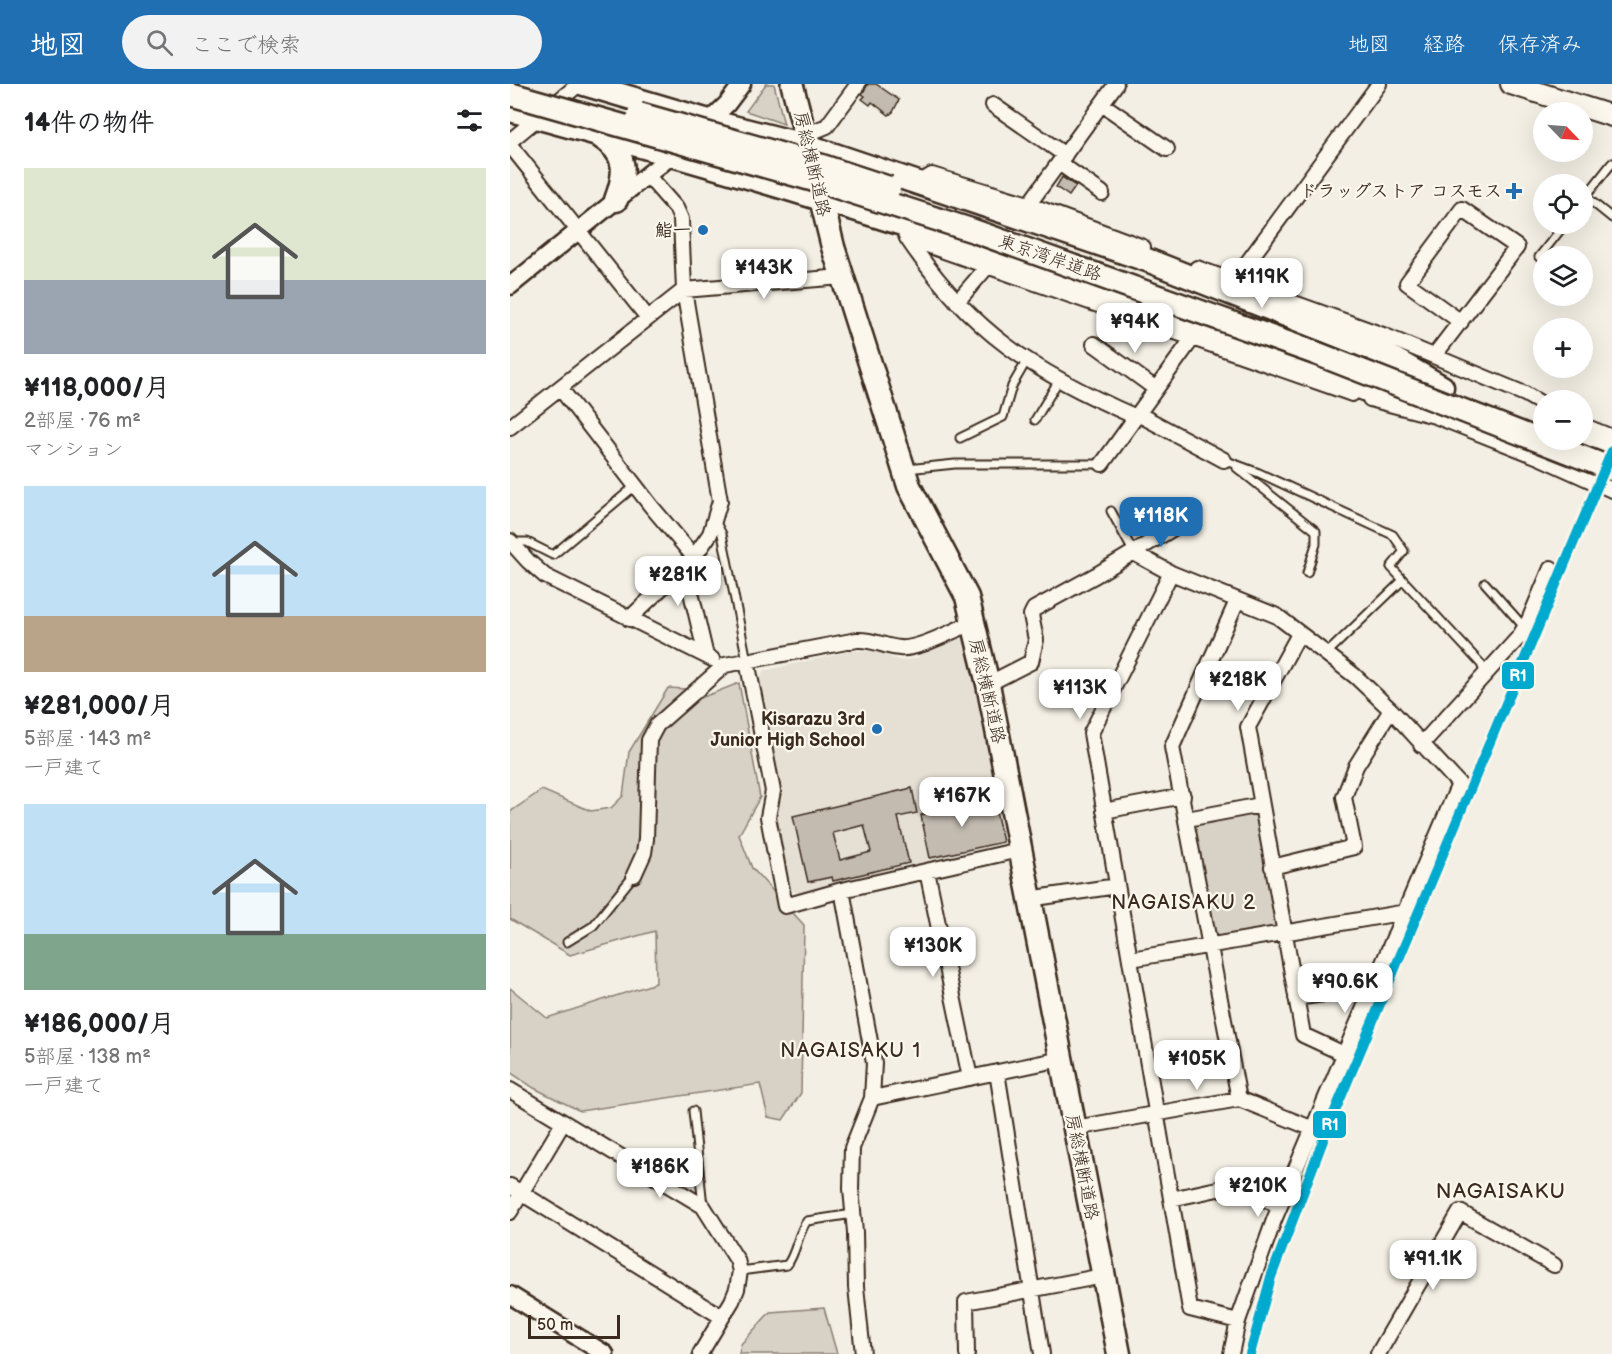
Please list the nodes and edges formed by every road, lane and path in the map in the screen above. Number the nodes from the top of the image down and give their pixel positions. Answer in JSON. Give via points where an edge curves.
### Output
{"nodes":[{"id":1,"x":531,"y":84,"type":"edge"},
{"id":2,"x":582,"y":84,"type":"edge"},
{"id":3,"x":742,"y":84,"type":"edge"},
{"id":4,"x":792,"y":84,"type":"edge"},
{"id":5,"x":858,"y":84,"type":"edge"},
{"id":6,"x":1116,"y":84,"type":"edge"},
{"id":7,"x":1379,"y":84,"type":"edge"},
{"id":8,"x":1512,"y":84,"type":"edge"},
{"id":9,"x":1535,"y":88,"type":"edge"},
{"id":10,"x":510,"y":94,"type":"edge"},
{"id":11,"x":1102,"y":104,"type":"junction"},
{"id":12,"x":993,"y":105,"type":"dead end"},
{"id":13,"x":510,"y":110,"type":"edge"},
{"id":14,"x":1612,"y":116,"type":"edge"},
{"id":15,"x":540,"y":118,"type":"junction"},
{"id":16,"x":710,"y":121,"type":"junction"},
{"id":17,"x":599,"y":135,"type":"junction"},
{"id":18,"x":807,"y":140,"type":"junction"},
{"id":19,"x":510,"y":141,"type":"edge"},
{"id":20,"x":510,"y":145,"type":"edge"},
{"id":21,"x":1167,"y":149,"type":"dead end"},
{"id":22,"x":671,"y":156,"type":"junction"},
{"id":23,"x":1062,"y":159,"type":"junction"},
{"id":24,"x":1612,"y":163,"type":"edge"},
{"id":25,"x":648,"y":175,"type":"junction"},
{"id":26,"x":919,"y":183,"type":"junction"},
{"id":27,"x":1593,"y":187,"type":"edge"},
{"id":28,"x":1102,"y":193,"type":"dead end"},
{"id":29,"x":819,"y":198,"type":"junction"},
{"id":30,"x":616,"y":200,"type":"junction"},
{"id":31,"x":1029,"y":204,"type":"junction"},
{"id":32,"x":1593,"y":205,"type":"edge"},
{"id":33,"x":1612,"y":218,"type":"edge"},
{"id":34,"x":579,"y":231,"type":"junction"},
{"id":35,"x":905,"y":232,"type":"junction"},
{"id":36,"x":1557,"y":234,"type":"edge"},
{"id":37,"x":1548,"y":246,"type":"edge"},
{"id":38,"x":987,"y":267,"type":"junction"},
{"id":39,"x":842,"y":278,"type":"junction"},
{"id":40,"x":1233,"y":282,"type":"junction"},
{"id":41,"x":510,"y":286,"type":"edge"},
{"id":42,"x":684,"y":290,"type":"junction"},
{"id":43,"x":957,"y":302,"type":"junction"},
{"id":44,"x":648,"y":318,"type":"junction"},
{"id":45,"x":1461,"y":322,"type":"junction"},
{"id":46,"x":1192,"y":339,"type":"junction"},
{"id":47,"x":1094,"y":344,"type":"dead end"},
{"id":48,"x":1434,"y":356,"type":"junction"},
{"id":49,"x":1027,"y":360,"type":"junction"},
{"id":50,"x":1059,"y":380,"type":"junction"},
{"id":51,"x":1442,"y":387,"type":"junction"},
{"id":52,"x":560,"y":388,"type":"junction"},
{"id":53,"x":1156,"y":389,"type":"junction"},
{"id":54,"x":1411,"y":392,"type":"junction"},
{"id":55,"x":1533,"y":399,"type":"edge"},
{"id":56,"x":1137,"y":416,"type":"junction"},
{"id":57,"x":1035,"y":420,"type":"dead end"},
{"id":58,"x":1533,"y":423,"type":"edge"},
{"id":59,"x":510,"y":427,"type":"edge"},
{"id":60,"x":1593,"y":436,"type":"edge"},
{"id":61,"x":1612,"y":437,"type":"edge"},
{"id":62,"x":960,"y":438,"type":"dead end"},
{"id":63,"x":1593,"y":440,"type":"edge"},
{"id":64,"x":1612,"y":453,"type":"edge"},
{"id":65,"x":1224,"y":460,"type":"junction"},
{"id":66,"x":1102,"y":464,"type":"joint"},
{"id":67,"x":903,"y":469,"type":"junction"},
{"id":68,"x":1612,"y":469,"type":"edge"},
{"id":69,"x":635,"y":486,"type":"junction"},
{"id":70,"x":1612,"y":490,"type":"edge"},
{"id":71,"x":1111,"y":511,"type":"dead end"},
{"id":72,"x":714,"y":519,"type":"junction"},
{"id":73,"x":1177,"y":526,"type":"dead end"},
{"id":74,"x":511,"y":542,"type":"edge"},
{"id":75,"x":1134,"y":553,"type":"junction"},
{"id":76,"x":694,"y":557,"type":"junction"},
{"id":77,"x":1551,"y":568,"type":"dead end"},
{"id":78,"x":1171,"y":573,"type":"junction"},
{"id":79,"x":1306,"y":573,"type":"dead end"},
{"id":80,"x":1403,"y":580,"type":"junction"},
{"id":81,"x":1485,"y":583,"type":"dead end"},
{"id":82,"x":1237,"y":601,"type":"junction"},
{"id":83,"x":630,"y":619,"type":"junction"},
{"id":84,"x":972,"y":622,"type":"junction"},
{"id":85,"x":1525,"y":628,"type":"junction"},
{"id":86,"x":1299,"y":634,"type":"junction"},
{"id":87,"x":1326,"y":654,"type":"junction"},
{"id":88,"x":706,"y":656,"type":"junction"},
{"id":89,"x":747,"y":661,"type":"junction"},
{"id":90,"x":725,"y":665,"type":"junction"},
{"id":91,"x":1485,"y":675,"type":"junction"},
{"id":92,"x":988,"y":684,"type":"junction"},
{"id":93,"x":1390,"y":710,"type":"junction"},
{"id":94,"x":1421,"y":745,"type":"junction"},
{"id":95,"x":1183,"y":796,"type":"junction"},
{"id":96,"x":1261,"y":806,"type":"junction"},
{"id":97,"x":1104,"y":810,"type":"junction"},
{"id":98,"x":1187,"y":819,"type":"junction"},
{"id":99,"x":1019,"y":850,"type":"junction"},
{"id":100,"x":1272,"y":867,"type":"junction"},
{"id":101,"x":927,"y":871,"type":"junction"},
{"id":102,"x":634,"y":875,"type":"joint"},
{"id":103,"x":1117,"y":886,"type":"junction"},
{"id":104,"x":842,"y":891,"type":"junction"},
{"id":105,"x":1029,"y":899,"type":"junction"},
{"id":106,"x":1406,"y":912,"type":"junction"},
{"id":107,"x":1284,"y":933,"type":"junction"},
{"id":108,"x":567,"y":942,"type":"dead end"},
{"id":109,"x":1211,"y":946,"type":"junction"},
{"id":110,"x":1131,"y":959,"type":"junction"},
{"id":111,"x":1373,"y":987,"type":"junction"},
{"id":112,"x":1296,"y":998,"type":"junction"},
{"id":113,"x":1344,"y":1054,"type":"junction"},
{"id":114,"x":1061,"y":1059,"type":"junction"},
{"id":115,"x":997,"y":1072,"type":"junction"},
{"id":116,"x":970,"y":1078,"type":"junction"},
{"id":117,"x":510,"y":1090,"type":"edge"},
{"id":118,"x":872,"y":1098,"type":"junction"},
{"id":119,"x":1239,"y":1099,"type":"junction"},
{"id":120,"x":693,"y":1111,"type":"dead end"},
{"id":121,"x":1157,"y":1115,"type":"junction"},
{"id":122,"x":563,"y":1123,"type":"junction"},
{"id":123,"x":1075,"y":1128,"type":"junction"},
{"id":124,"x":1311,"y":1128,"type":"junction"},
{"id":125,"x":516,"y":1190,"type":"edge"},
{"id":126,"x":1171,"y":1199,"type":"junction"},
{"id":127,"x":703,"y":1206,"type":"junction"},
{"id":128,"x":1279,"y":1206,"type":"junction"},
{"id":129,"x":510,"y":1212,"type":"edge"},
{"id":130,"x":853,"y":1214,"type":"junction"},
{"id":131,"x":1554,"y":1265,"type":"dead end"},
{"id":132,"x":740,"y":1271,"type":"junction"},
{"id":133,"x":1103,"y":1276,"type":"junction"},
{"id":134,"x":1030,"y":1289,"type":"junction"},
{"id":135,"x":510,"y":1296,"type":"edge"},
{"id":136,"x":722,"y":1317,"type":"junction"},
{"id":137,"x":1238,"y":1321,"type":"junction"},
{"id":138,"x":605,"y":1354,"type":"edge"},
{"id":139,"x":700,"y":1354,"type":"edge"},
{"id":140,"x":862,"y":1354,"type":"edge"},
{"id":141,"x":968,"y":1354,"type":"edge"},
{"id":142,"x":1042,"y":1354,"type":"edge"},
{"id":143,"x":1119,"y":1354,"type":"edge"},
{"id":144,"x":1231,"y":1354,"type":"edge"},
{"id":145,"x":1378,"y":1354,"type":"edge"}],
"edges":[{"from":1,"to":51,"type":"highway","name":"東京湾岸道路","bridge":true,"via":[[822,166],[977,216]]},
{"from":2,"to":15,"type":"street"},
{"from":2,"to":16,"type":"highway"},
{"from":3,"to":16,"type":"street"},
{"from":4,"to":18,"type":"main road","name":"房総横断道路"},
{"from":5,"to":18,"type":"street","via":[[827,126]]},
{"from":6,"to":11,"type":"street"},
{"from":7,"to":40,"type":"street"},
{"from":8,"to":9,"type":"main road"},
{"from":9,"to":14,"type":"main road"},
{"from":10,"to":54,"type":"highway","name":"東京湾岸道路","bridge":true,"via":[[821,182],[974,231],[1318,354]]},
{"from":11,"to":21,"type":"street"},
{"from":11,"to":23,"type":"street"},
{"from":12,"to":23,"type":"street"},
{"from":13,"to":15,"type":"highway"},
{"from":15,"to":17,"type":"highway"},
{"from":15,"to":19,"type":"street"},
{"from":16,"to":18,"type":"highway"},
{"from":16,"to":22,"type":"street"},
{"from":17,"to":22,"type":"highway"},
{"from":17,"to":30,"type":"highway","via":[[617,150],[622,160],[622,184]]},
{"from":18,"to":26,"type":"highway"},
{"from":18,"to":29,"type":"highway","name":"房総横断道路"},
{"from":20,"to":34,"type":"street"},
{"from":22,"to":25,"type":"street"},
{"from":22,"to":29,"type":"highway"},
{"from":23,"to":28,"type":"street"},
{"from":23,"to":31,"type":"street"},
{"from":24,"to":27,"type":"lane"},
{"from":25,"to":30,"type":"street"},
{"from":25,"to":42,"type":"street","via":[[681,219]]},
{"from":26,"to":31,"type":"street","via":[[932,175]]},
{"from":26,"to":51,"type":"highway","via":[[1146,260],[1321,327],[1385,354]]},
{"from":29,"to":35,"type":"highway"},
{"from":29,"to":39,"type":"highway","name":"房総横断道路"},
{"from":30,"to":34,"type":"street"},
{"from":31,"to":40,"type":"street"},
{"from":32,"to":33,"type":"lane"},
{"from":34,"to":41,"type":"street"},
{"from":34,"to":44,"type":"street"},
{"from":35,"to":38,"type":"street"},
{"from":35,"to":43,"type":"street","via":[[931,273]]},
{"from":35,"to":54,"type":"highway","via":[[1130,301],[1375,393]]},
{"from":36,"to":37,"type":"lane"},
{"from":38,"to":43,"type":"street"},
{"from":38,"to":46,"type":"street"},
{"from":39,"to":42,"type":"street"},
{"from":39,"to":67,"type":"highway","name":"房総横断道路"},
{"from":40,"to":48,"type":"street"},
{"from":42,"to":44,"type":"street"},
{"from":42,"to":72,"type":"street","via":[[720,501]]},
{"from":43,"to":49,"type":"street","via":[[989,333]]},
{"from":44,"to":52,"type":"street"},
{"from":45,"to":45,"type":"street","via":[[1516,248],[1462,209],[1407,283]]},
{"from":45,"to":48,"type":"street"},
{"from":46,"to":53,"type":"street"},
{"from":46,"to":70,"type":"street","via":[[1331,389],[1435,416]]},
{"from":47,"to":53,"type":"street"},
{"from":48,"to":55,"type":"street"},
{"from":49,"to":50,"type":"street"},
{"from":49,"to":62,"type":"lane","via":[[1012,386],[1003,417]]},
{"from":50,"to":56,"type":"street"},
{"from":50,"to":57,"type":"lane"},
{"from":51,"to":58,"type":"highway","name":"東京湾岸道路"},
{"from":52,"to":59,"type":"street"},
{"from":52,"to":69,"type":"street"},
{"from":53,"to":56,"type":"street"},
{"from":54,"to":68,"type":"highway","name":"東京湾岸道路","bridge":true},
{"from":56,"to":65,"type":"street"},
{"from":56,"to":66,"type":"street"},
{"from":60,"to":61,"type":"street"},
{"from":63,"to":64,"type":"highway"},
{"from":65,"to":79,"type":"lane","via":[[1316,531],[1316,544]]},
{"from":65,"to":80,"type":"lane","via":[[1393,535],[1404,551],[1391,567]]},
{"from":66,"to":67,"type":"lane","via":[[955,464]]},
{"from":67,"to":84,"type":"highway","name":"房総横断道路","via":[[967,597]]},
{"from":69,"to":74,"type":"lane","via":[[553,555],[527,542]]},
{"from":69,"to":76,"type":"street"},
{"from":71,"to":75,"type":"lane"},
{"from":72,"to":76,"type":"street","via":[[710,534]]},
{"from":72,"to":89,"type":"lane","via":[[722,534]]},
{"from":73,"to":75,"type":"street"},
{"from":74,"to":83,"type":"street","via":[[545,576]]},
{"from":75,"to":78,"type":"street"},
{"from":75,"to":92,"type":"street","via":[[1034,609],[1031,615],[1036,640],[1031,662]]},
{"from":76,"to":83,"type":"street"},
{"from":76,"to":88,"type":"street","via":[[688,584]]},
{"from":77,"to":85,"type":"street"},
{"from":78,"to":82,"type":"street"},
{"from":78,"to":97,"type":"street","via":[[1091,733]]},
{"from":80,"to":87,"type":"lane"},
{"from":80,"to":91,"type":"lane","via":[[1481,664]]},
{"from":81,"to":85,"type":"lane"},
{"from":82,"to":86,"type":"street","via":[[1277,616]]},
{"from":82,"to":95,"type":"street","via":[[1172,747]]},
{"from":83,"to":88,"type":"street"},
{"from":84,"to":89,"type":"street","via":[[901,648],[867,639]]},
{"from":84,"to":92,"type":"highway","name":"房総横断道路"},
{"from":85,"to":91,"type":"street"},
{"from":86,"to":87,"type":"street"},
{"from":86,"to":96,"type":"street","via":[[1248,727]]},
{"from":87,"to":93,"type":"street"},
{"from":88,"to":90,"type":"street"},
{"from":89,"to":90,"type":"street"},
{"from":89,"to":104,"type":"street","via":[[773,791],[768,817],[785,906]]},
{"from":90,"to":102,"type":"street","via":[[657,725],[649,740],[647,826],[644,852]]},
{"from":91,"to":94,"type":"street"},
{"from":92,"to":99,"type":"highway","name":"房総横断道路"},
{"from":93,"to":94,"type":"street"},
{"from":93,"to":100,"type":"street","via":[[1356,766],[1344,797],[1354,847]]},
{"from":94,"to":106,"type":"street","via":[[1459,784]]},
{"from":95,"to":97,"type":"street"},
{"from":95,"to":98,"type":"street"},
{"from":96,"to":98,"type":"street"},
{"from":96,"to":100,"type":"street"},
{"from":97,"to":103,"type":"street"},
{"from":98,"to":109,"type":"street"},
{"from":99,"to":101,"type":"street"},
{"from":99,"to":105,"type":"highway","name":"房総横断道路"},
{"from":100,"to":107,"type":"street"},
{"from":101,"to":104,"type":"street"},
{"from":101,"to":116,"type":"street"},
{"from":102,"to":108,"type":"lane","via":[[593,926]]},
{"from":103,"to":105,"type":"street"},
{"from":103,"to":110,"type":"street"},
{"from":104,"to":118,"type":"street","via":[[874,1062]]},
{"from":105,"to":114,"type":"highway","name":"房総横断道路"},
{"from":106,"to":107,"type":"street"},
{"from":106,"to":111,"type":"street"},
{"from":107,"to":109,"type":"street"},
{"from":107,"to":112,"type":"street"},
{"from":109,"to":110,"type":"street"},
{"from":109,"to":119,"type":"street"},
{"from":110,"to":121,"type":"street"},
{"from":111,"to":112,"type":"street"},
{"from":111,"to":113,"type":"street"},
{"from":112,"to":113,"type":"street","via":[[1303,1035]]},
{"from":113,"to":124,"type":"street"},
{"from":114,"to":115,"type":"street"},
{"from":114,"to":123,"type":"highway","name":"房総横断道路"},
{"from":115,"to":116,"type":"street"},
{"from":115,"to":134,"type":"street"},
{"from":116,"to":118,"type":"street"},
{"from":117,"to":122,"type":"street"},
{"from":118,"to":130,"type":"street","via":[[852,1148]]},
{"from":119,"to":121,"type":"street"},
{"from":119,"to":124,"type":"street"},
{"from":120,"to":127,"type":"lane"},
{"from":121,"to":123,"type":"street"},
{"from":121,"to":126,"type":"street"},
{"from":122,"to":125,"type":"street"},
{"from":122,"to":127,"type":"street"},
{"from":123,"to":133,"type":"highway","name":"房総横断道路"},
{"from":124,"to":128,"type":"street"},
{"from":125,"to":129,"type":"street"},
{"from":125,"to":136,"type":"street"},
{"from":126,"to":128,"type":"street","via":[[1236,1185]]},
{"from":126,"to":137,"type":"street","via":[[1190,1309]]},
{"from":127,"to":132,"type":"street"},
{"from":128,"to":137,"type":"street"},
{"from":130,"to":132,"type":"lane","via":[[807,1221],[787,1265]]},
{"from":130,"to":140,"type":"street"},
{"from":131,"to":145,"type":"street","via":[[1460,1212]]},
{"from":132,"to":136,"type":"street","via":[[737,1289]]},
{"from":133,"to":134,"type":"street"},
{"from":133,"to":143,"type":"highway","name":"房総横断道路"},
{"from":134,"to":141,"type":"street","via":[[966,1302]]},
{"from":134,"to":142,"type":"street"},
{"from":135,"to":138,"type":"street"},
{"from":136,"to":139,"type":"street"},
{"from":137,"to":144,"type":"street"}]}
